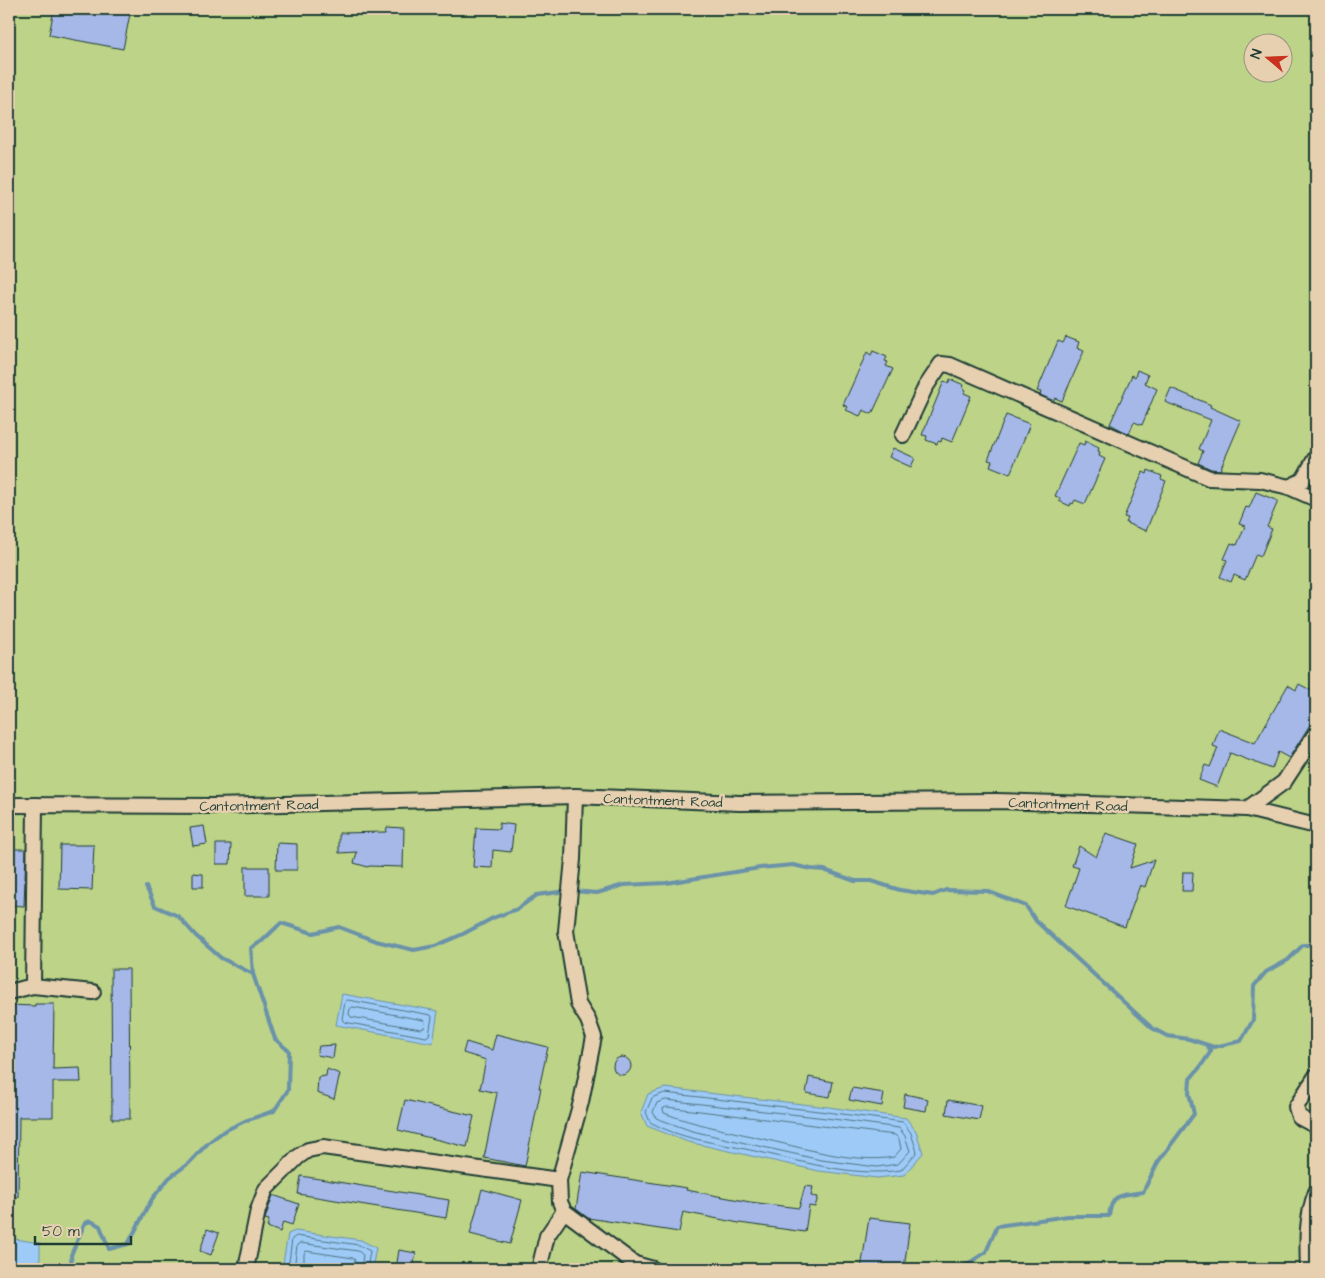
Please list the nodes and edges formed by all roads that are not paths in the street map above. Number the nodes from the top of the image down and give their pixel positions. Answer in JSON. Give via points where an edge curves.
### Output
{"nodes":[{"id":1,"x":903,"y":435,"type":"dead end"},
{"id":2,"x":1316,"y":458,"type":"edge"},
{"id":3,"x":1289,"y":487,"type":"junction"},
{"id":4,"x":1316,"y":499,"type":"edge"},
{"id":5,"x":1316,"y":733,"type":"edge"},
{"id":6,"x":575,"y":796,"type":"junction"},
{"id":7,"x":9,"y":805,"type":"edge"},
{"id":8,"x":35,"y":805,"type":"junction"},
{"id":9,"x":1247,"y":810,"type":"junction"},
{"id":10,"x":1316,"y":826,"type":"edge"},
{"id":11,"x":33,"y":986,"type":"junction"},
{"id":12,"x":9,"y":992,"type":"edge"},
{"id":13,"x":93,"y":992,"type":"dead end"},
{"id":14,"x":1316,"y":1076,"type":"edge"},
{"id":15,"x":1316,"y":1126,"type":"edge"},
{"id":16,"x":560,"y":1180,"type":"junction"},
{"id":17,"x":1316,"y":1192,"type":"edge"},
{"id":18,"x":564,"y":1211,"type":"junction"},
{"id":19,"x":633,"y":1266,"type":"edge"},
{"id":20,"x":246,"y":1269,"type":"edge"},
{"id":21,"x":539,"y":1269,"type":"edge"},
{"id":22,"x":653,"y":1269,"type":"edge"},
{"id":23,"x":1308,"y":1269,"type":"edge"}],
"edges":[{"from":1,"to":3,"type":"street","via":[[925,388],[941,364],[950,365],[1209,478],[1260,480]]},
{"from":2,"to":3,"type":"street","via":[[1303,480]]},
{"from":3,"to":4,"type":"street"},
{"from":5,"to":9,"type":"street","via":[[1284,782]]},
{"from":6,"to":8,"type":"street","name":"Cantontment Road","via":[[223,806]]},
{"from":6,"to":9,"type":"street","name":"Cantontment Road","via":[[739,803],[997,802]]},
{"from":6,"to":16,"type":"street","via":[[566,931],[578,1004],[594,1038],[582,1102]]},
{"from":7,"to":8,"type":"street","name":"Cantontment Road"},
{"from":8,"to":11,"type":"street"},
{"from":9,"to":10,"type":"street","name":"Cantontment Road"},
{"from":11,"to":12,"type":"street"},
{"from":11,"to":13,"type":"street"},
{"from":14,"to":15,"type":"street","via":[[1296,1107],[1299,1117]]},
{"from":16,"to":18,"type":"street","via":[[560,1202]]},
{"from":16,"to":20,"type":"street","via":[[323,1147],[308,1150],[266,1189],[258,1210]]},
{"from":17,"to":23,"type":"street","via":[[1307,1230]]},
{"from":18,"to":19,"type":"street"},
{"from":18,"to":21,"type":"street","via":[[547,1236]]},
{"from":19,"to":22,"type":"street"}]}
